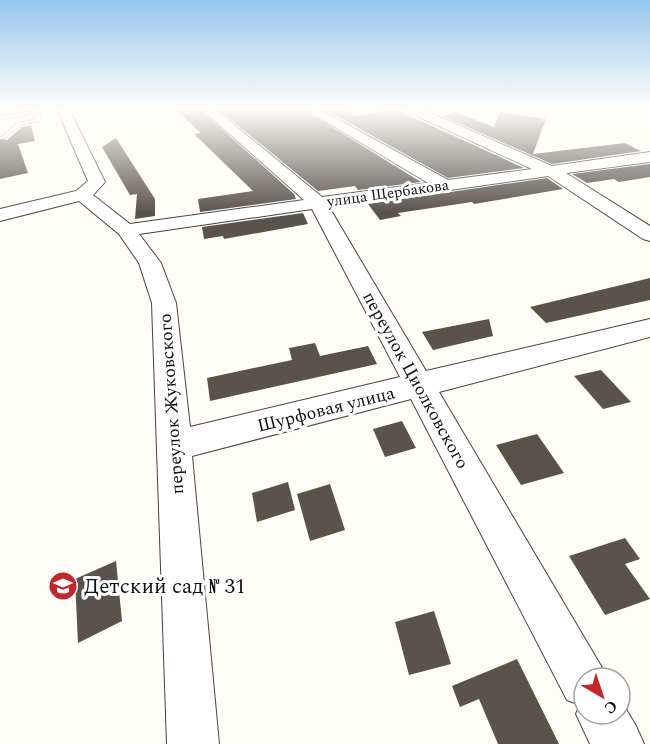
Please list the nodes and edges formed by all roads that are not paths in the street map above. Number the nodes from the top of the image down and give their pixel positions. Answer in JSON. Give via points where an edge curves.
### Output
{"nodes":[{"id":1,"x":79,"y":144,"type":"edge"},
{"id":2,"x":249,"y":144,"type":"edge"},
{"id":3,"x":372,"y":144,"type":"edge"},
{"id":4,"x":490,"y":144,"type":"edge"},
{"id":5,"x":650,"y":157,"type":"edge"},
{"id":6,"x":551,"y":171,"type":"junction"},
{"id":7,"x":444,"y":185,"type":"junction"},
{"id":8,"x":82,"y":195,"type":"junction"},
{"id":9,"x":318,"y":202,"type":"junction"},
{"id":10,"x":0,"y":215,"type":"edge"},
{"id":11,"x":126,"y":230,"type":"junction"},
{"id":12,"x":650,"y":235,"type":"edge"},
{"id":13,"x":650,"y":328,"type":"edge"},
{"id":14,"x":419,"y":386,"type":"junction"},
{"id":15,"x":175,"y":445,"type":"junction"},
{"id":16,"x":575,"y":666,"type":"edge"},
{"id":17,"x":608,"y":726,"type":"edge"},
{"id":18,"x":193,"y":744,"type":"edge"},
{"id":19,"x":618,"y":744,"type":"edge"}],
"edges":[{"from":1,"to":8,"type":"street","via":[[97,182]]},
{"from":2,"to":9,"type":"street","name":"переулок Циолковского"},
{"from":3,"to":7,"type":"street"},
{"from":4,"to":6,"type":"street"},
{"from":5,"to":6,"type":"street","name":"улица Щербакова"},
{"from":6,"to":7,"type":"street","name":"улица Щербакова"},
{"from":6,"to":12,"type":"street"},
{"from":7,"to":9,"type":"street","name":"улица Щербакова"},
{"from":8,"to":10,"type":"street"},
{"from":8,"to":11,"type":"street","name":"переулок Жуковского"},
{"from":9,"to":11,"type":"street","name":"улица Щербакова"},
{"from":9,"to":14,"type":"street","name":"переулок Циолковского"},
{"from":11,"to":15,"type":"street","name":"переулок Жуковского","via":[[150,263],[164,303]]},
{"from":13,"to":14,"type":"street","name":"Шурфовая улица"},
{"from":14,"to":15,"type":"street","name":"Шурфовая улица"},
{"from":14,"to":16,"type":"street","name":"переулок Циолковского"},
{"from":15,"to":18,"type":"street","name":"переулок Жуковского"},
{"from":17,"to":19,"type":"street"}]}
